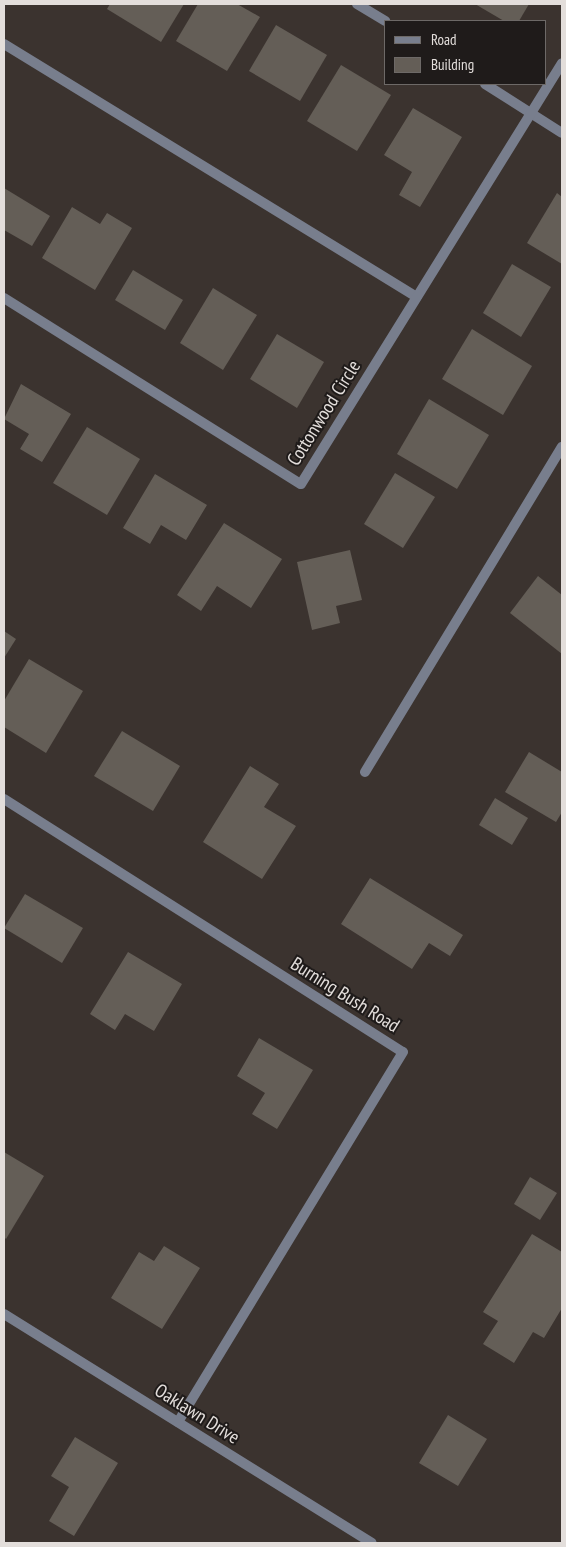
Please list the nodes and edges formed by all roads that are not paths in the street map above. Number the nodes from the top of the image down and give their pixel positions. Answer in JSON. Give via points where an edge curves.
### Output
{"nodes":[{"id":1,"x":357,"y":4,"type":"edge"},
{"id":2,"x":384,"y":20,"type":"edge"},
{"id":3,"x":4,"y":44,"type":"edge"},
{"id":4,"x":562,"y":63,"type":"edge"},
{"id":5,"x":486,"y":85,"type":"edge"},
{"id":6,"x":532,"y":114,"type":"junction"},
{"id":7,"x":562,"y":133,"type":"edge"},
{"id":8,"x":4,"y":298,"type":"edge"},
{"id":9,"x":417,"y":298,"type":"junction"},
{"id":10,"x":562,"y":447,"type":"edge"},
{"id":11,"x":365,"y":772,"type":"dead end"},
{"id":12,"x":4,"y":799,"type":"edge"},
{"id":13,"x":4,"y":1314,"type":"edge"},
{"id":14,"x":178,"y":1422,"type":"junction"},
{"id":15,"x":372,"y":1543,"type":"edge"}],
"edges":[{"from":1,"to":2,"type":"street"},
{"from":3,"to":9,"type":"street"},
{"from":4,"to":6,"type":"street","name":"Cottonwood Circle"},
{"from":5,"to":6,"type":"street"},
{"from":6,"to":7,"type":"street"},
{"from":6,"to":9,"type":"street","name":"Cottonwood Circle"},
{"from":8,"to":9,"type":"street","name":"Cottonwood Circle","via":[[300,484]]},
{"from":10,"to":11,"type":"street"},
{"from":12,"to":14,"type":"street","name":"Burning Bush Road","via":[[403,1052]]},
{"from":13,"to":14,"type":"street","name":"Oaklawn Drive"},
{"from":14,"to":15,"type":"street","name":"Oaklawn Drive"}]}
